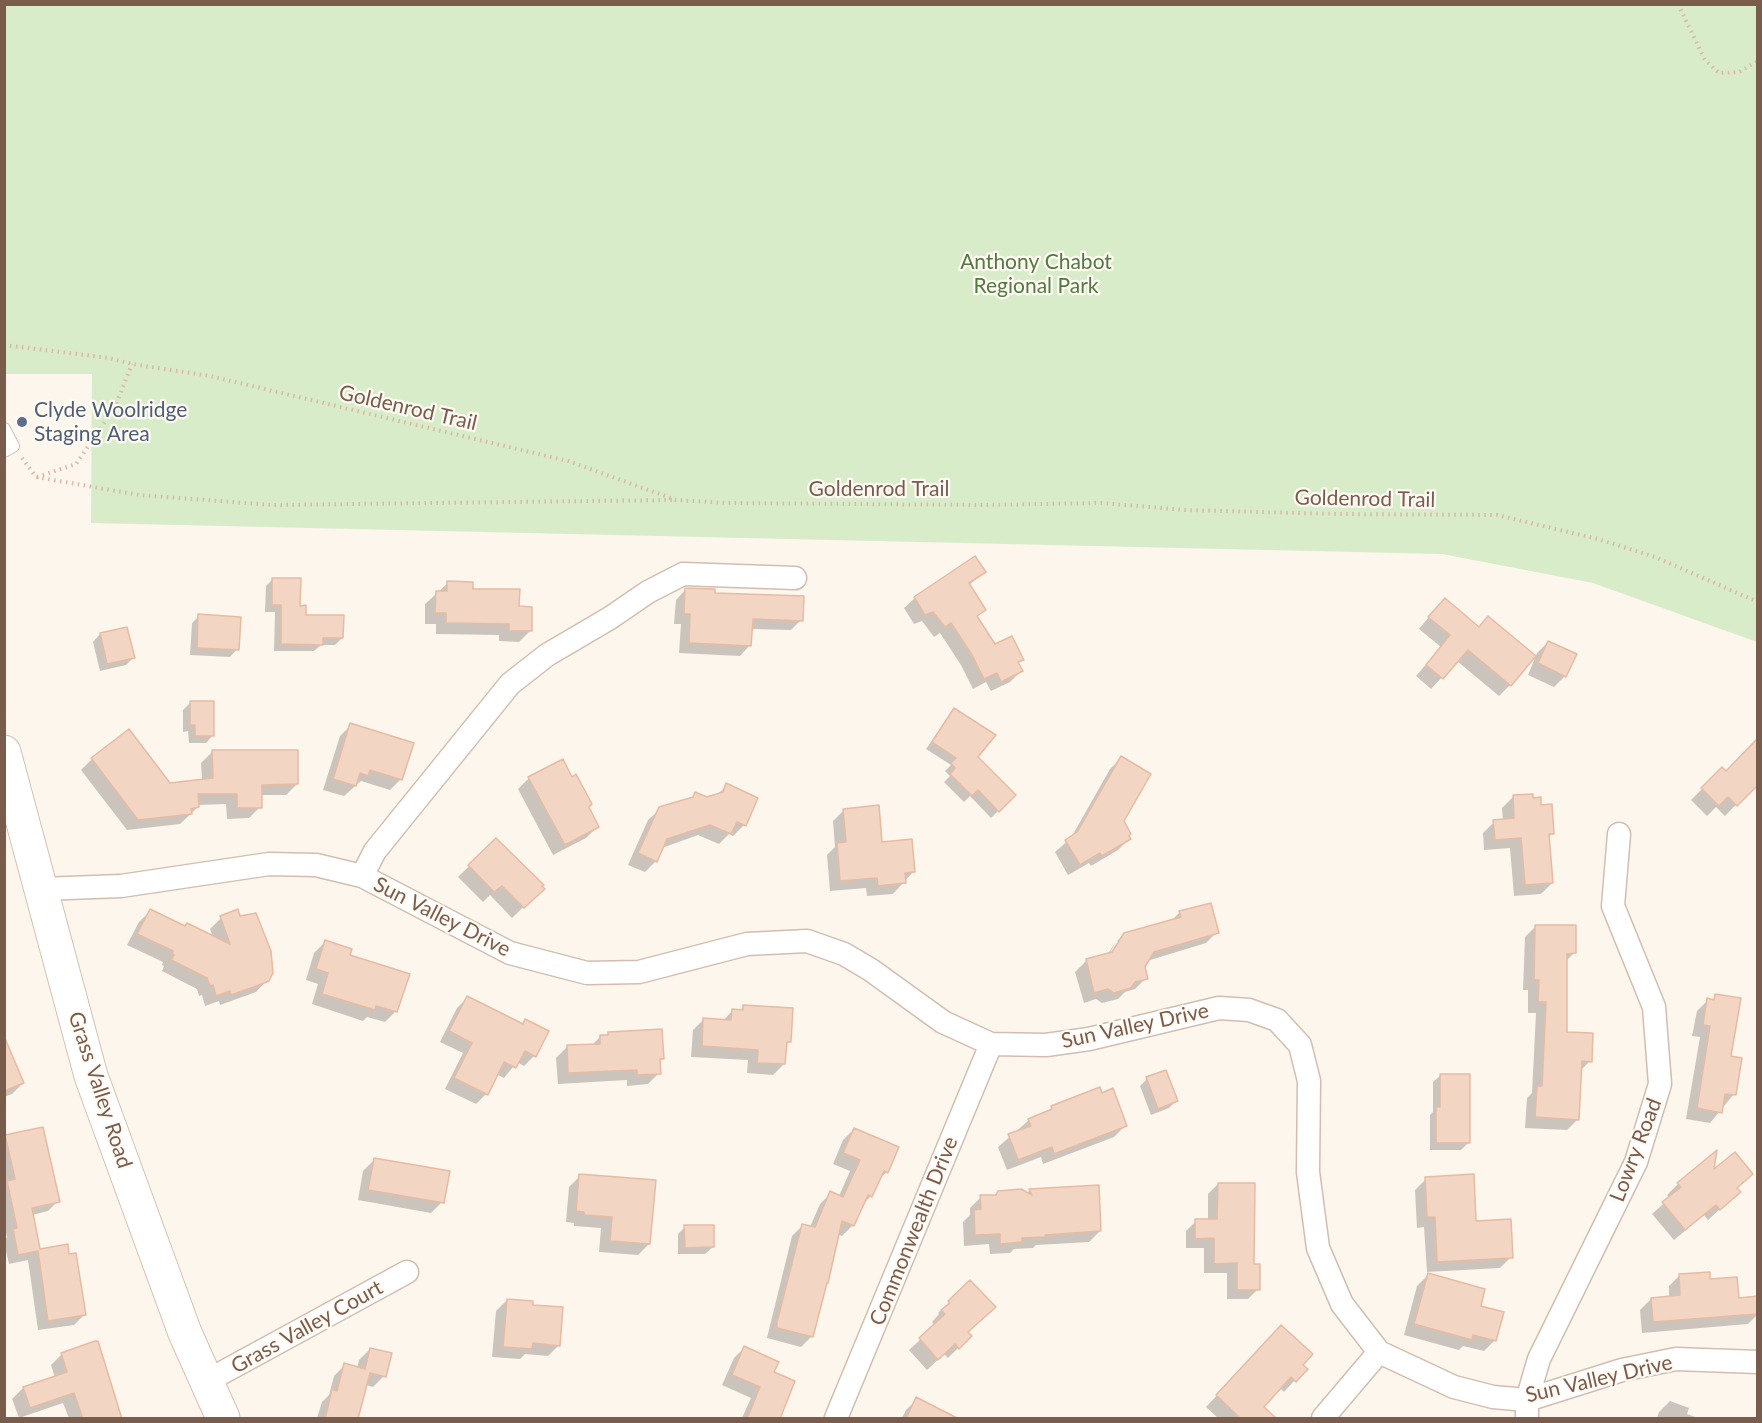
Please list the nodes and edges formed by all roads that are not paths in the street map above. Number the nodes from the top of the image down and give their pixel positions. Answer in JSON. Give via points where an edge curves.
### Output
{"nodes":[{"id":1,"x":4,"y":429,"type":"edge"},
{"id":2,"x":9,"y":448,"type":"edge"},
{"id":3,"x":795,"y":578,"type":"dead end"},
{"id":4,"x":5,"y":753,"type":"edge"},
{"id":5,"x":1619,"y":834,"type":"dead end"},
{"id":6,"x":362,"y":876,"type":"junction"},
{"id":7,"x":42,"y":889,"type":"junction"},
{"id":8,"x":991,"y":1044,"type":"junction"},
{"id":9,"x":407,"y":1272,"type":"dead end"},
{"id":10,"x":1379,"y":1352,"type":"junction"},
{"id":11,"x":1758,"y":1362,"type":"edge"},
{"id":12,"x":207,"y":1381,"type":"junction"},
{"id":13,"x":1527,"y":1409,"type":"edge"},
{"id":14,"x":224,"y":1419,"type":"edge"},
{"id":15,"x":836,"y":1419,"type":"edge"},
{"id":16,"x":1323,"y":1419,"type":"edge"}],
"edges":[{"from":1,"to":2,"type":"lane"},
{"from":3,"to":6,"type":"street","via":[[683,574],[547,655],[510,684],[375,851]]},
{"from":4,"to":7,"type":"main road","name":"Grass Valley Road"},
{"from":5,"to":13,"type":"street","name":"Lowry Road","via":[[1613,906],[1654,1007],[1660,1084],[1636,1162],[1539,1359]]},
{"from":6,"to":7,"type":"street","name":"Sun Valley Drive","via":[[316,865],[269,864],[121,886]]},
{"from":6,"to":8,"type":"street","name":"Sun Valley Drive","via":[[510,953],[587,972],[639,972],[747,944],[807,941],[844,954],[943,1022]]},
{"from":7,"to":12,"type":"main road","name":"Grass Valley Road","via":[[91,1076],[185,1332]]},
{"from":8,"to":10,"type":"street","name":"Sun Valley Drive","via":[[1046,1045],[1089,1039],[1219,1008],[1249,1010],[1277,1020],[1300,1046],[1309,1081],[1308,1172],[1317,1248],[1342,1304]]},
{"from":8,"to":15,"type":"street","name":"Commonwealth Drive"},
{"from":9,"to":12,"type":"street","name":"Grass Valley Court"},
{"from":10,"to":13,"type":"street","name":"Sun Valley Drive","via":[[1454,1388]]},
{"from":10,"to":16,"type":"street"},
{"from":11,"to":13,"type":"street","name":"Sun Valley Drive","via":[[1676,1359],[1622,1370]]},
{"from":12,"to":14,"type":"main road","name":"Grass Valley Road"}]}
